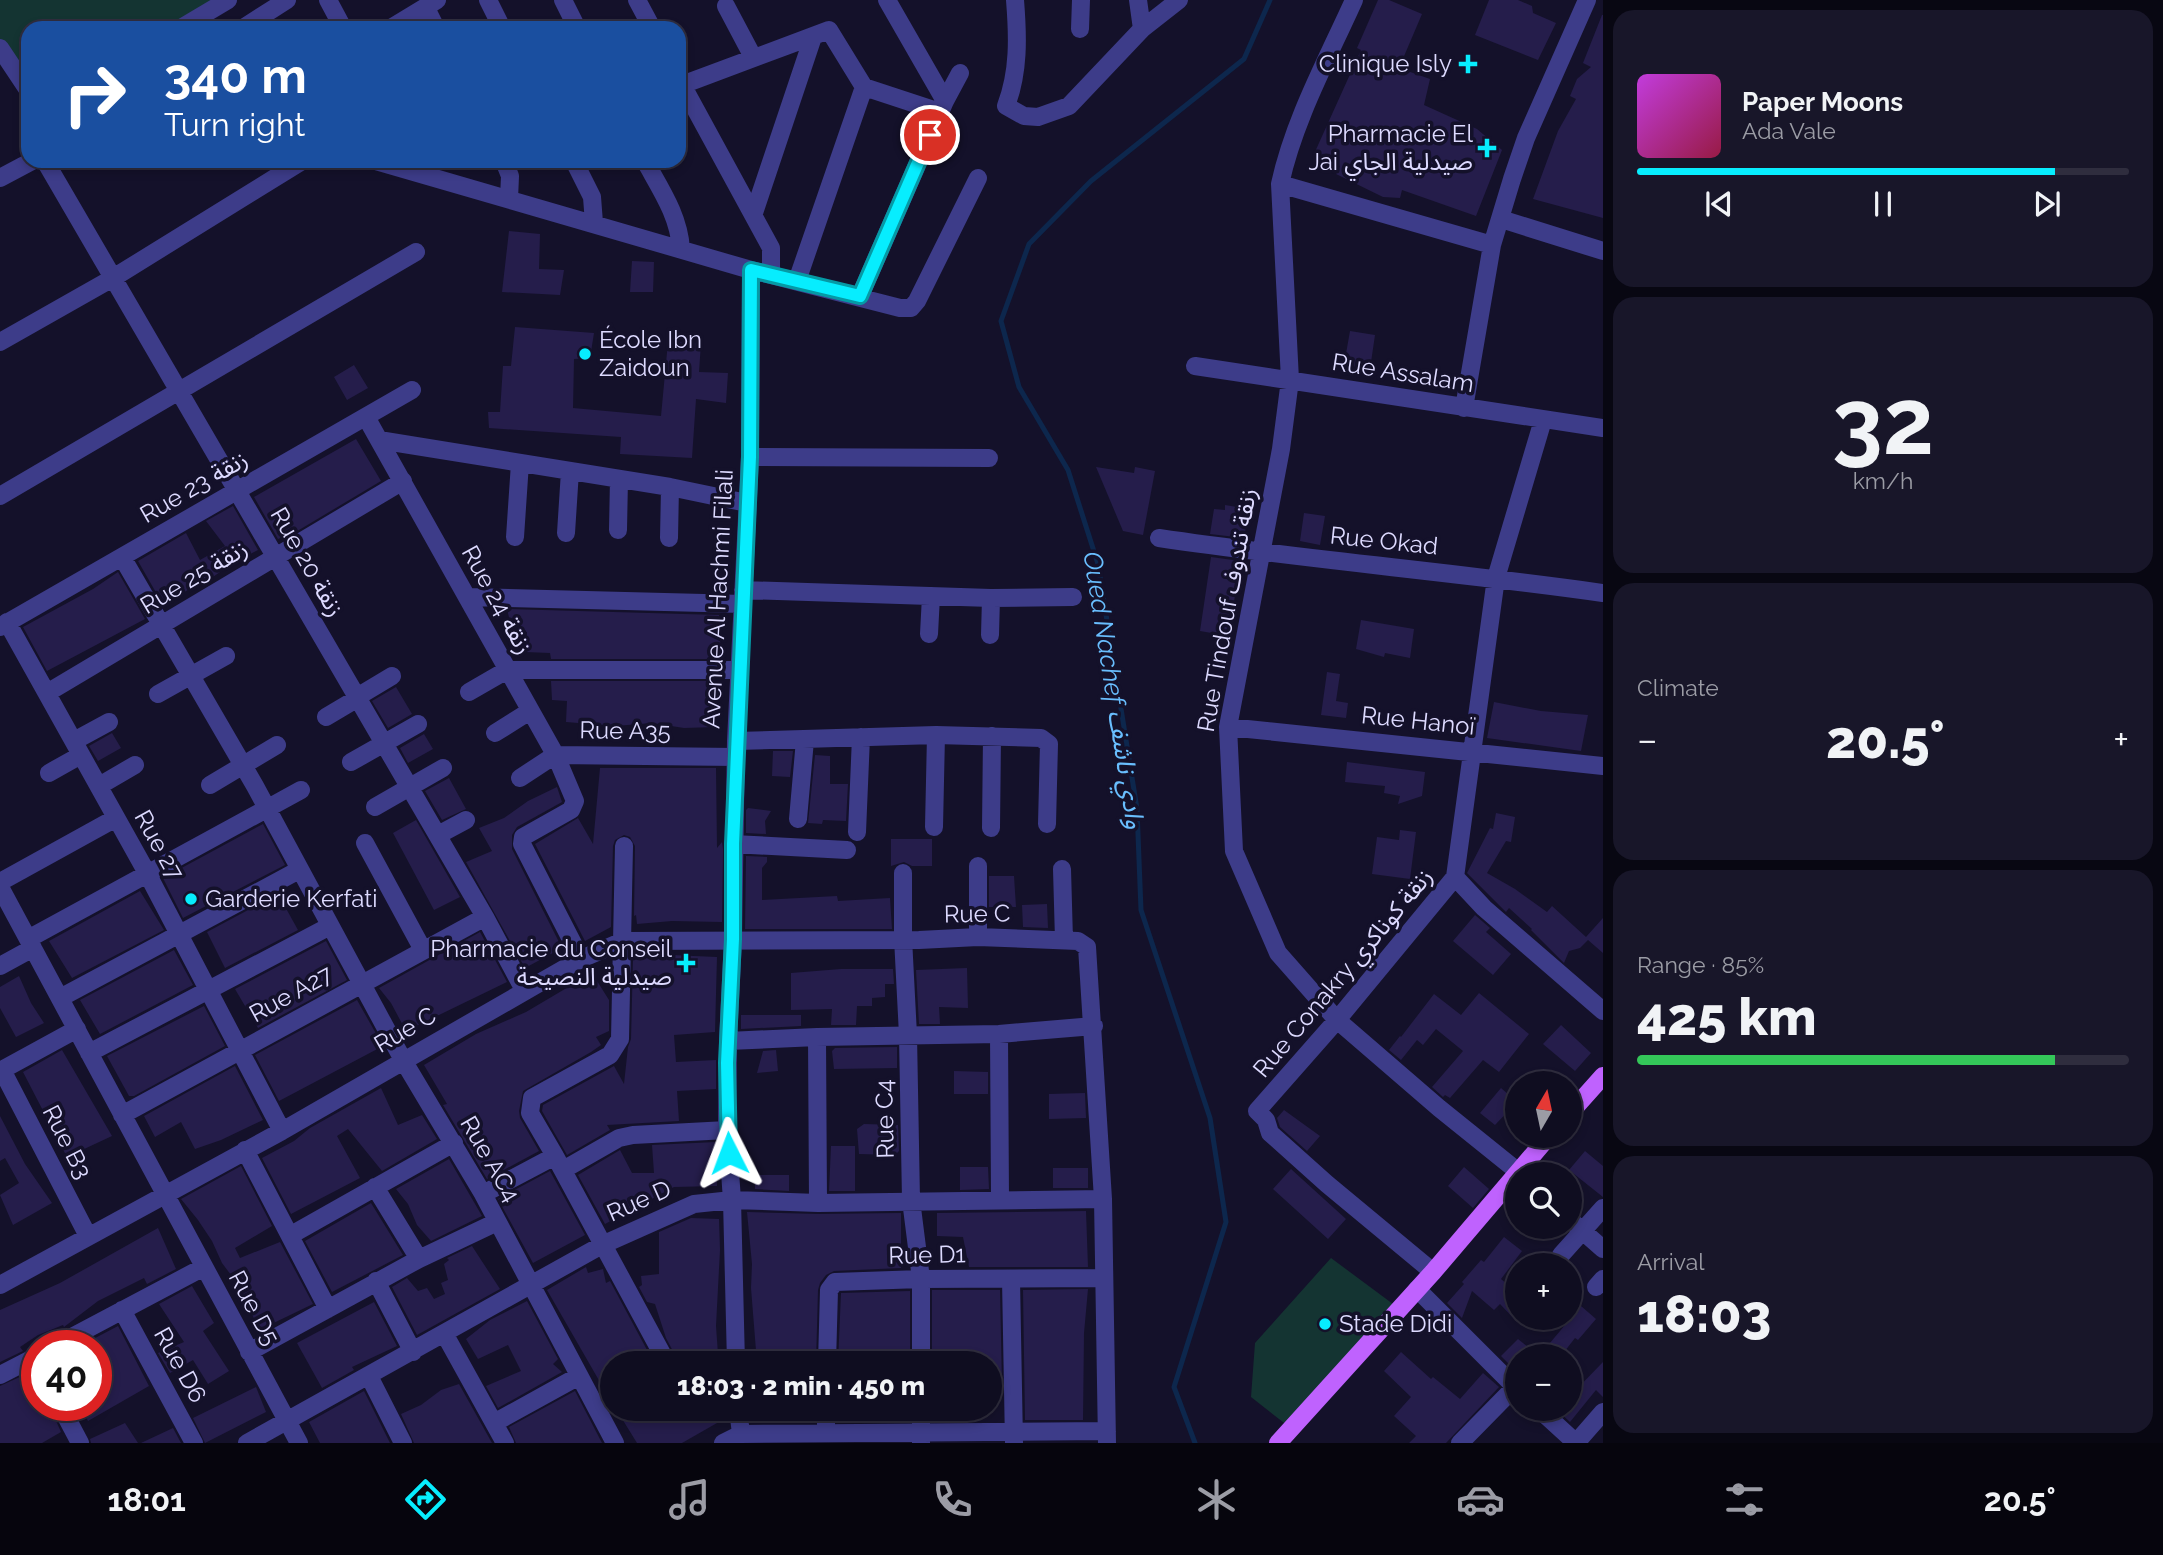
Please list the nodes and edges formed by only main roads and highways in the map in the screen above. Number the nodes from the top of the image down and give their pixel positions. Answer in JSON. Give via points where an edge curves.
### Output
{"nodes":[{"id":1,"x":1603,"y":1076,"type":"edge"},
{"id":2,"x":1582,"y":1100,"type":"edge"},
{"id":3,"x":1539,"y":1148,"type":"edge"},
{"id":4,"x":1527,"y":1162,"type":"edge"},
{"id":5,"x":1505,"y":1188,"type":"edge"},
{"id":6,"x":1278,"y":1443,"type":"edge"}],
"edges":[{"from":1,"to":2,"type":"main road"},
{"from":3,"to":4,"type":"main road"},
{"from":5,"to":6,"type":"main road"}]}
